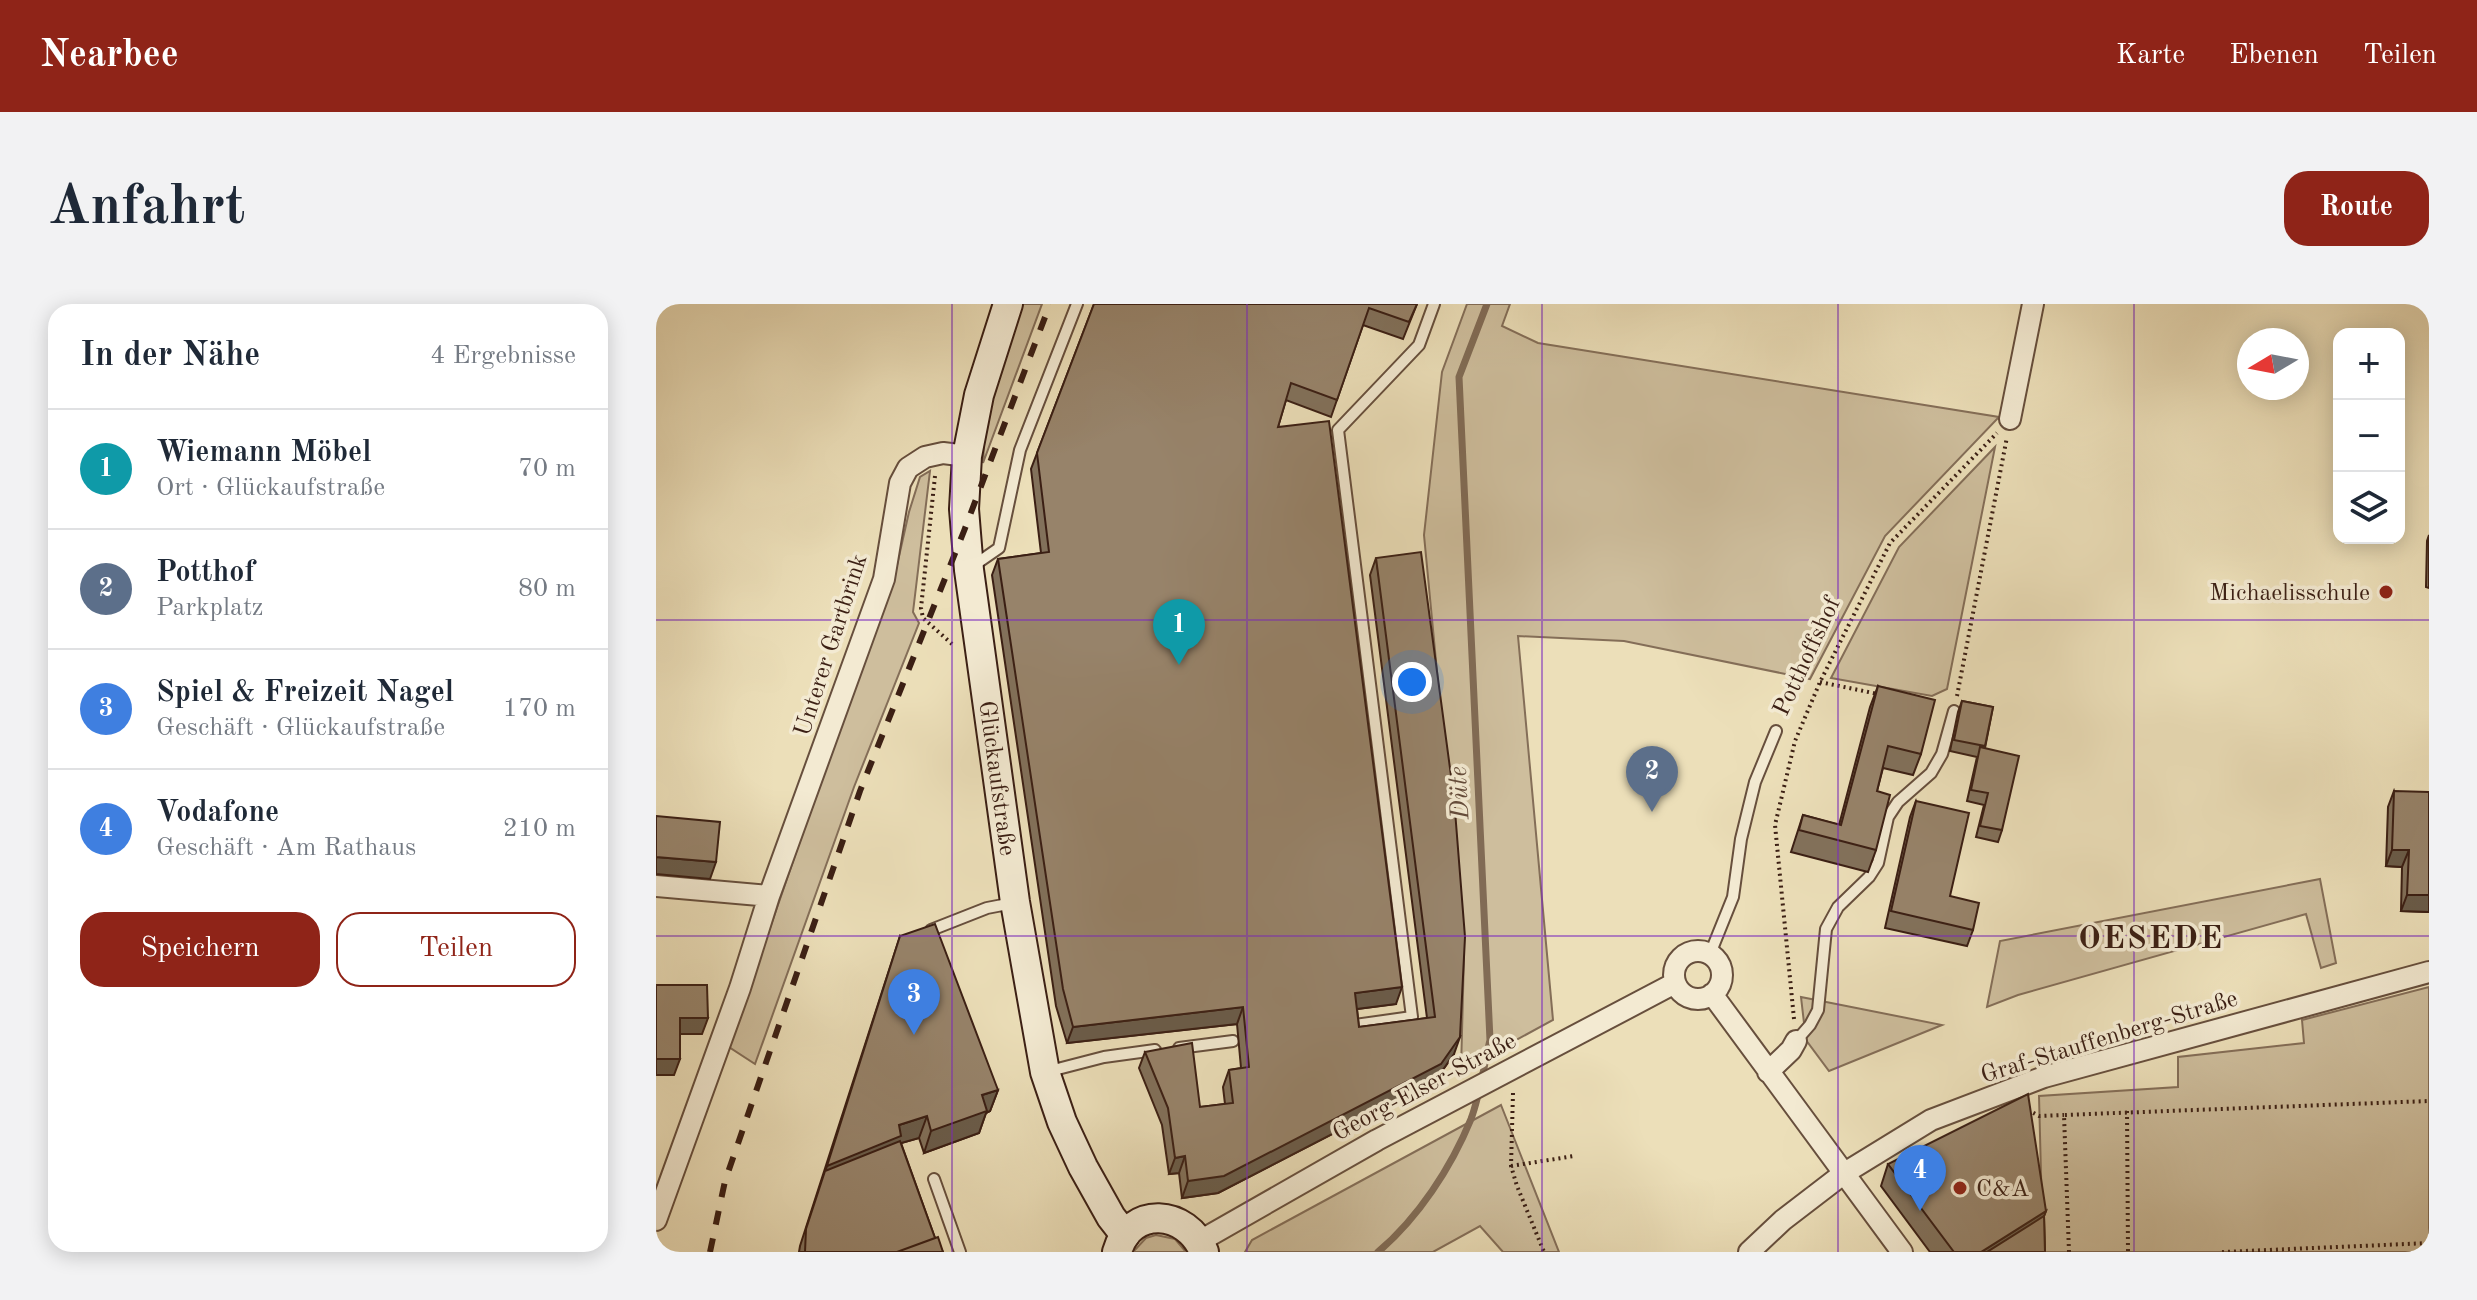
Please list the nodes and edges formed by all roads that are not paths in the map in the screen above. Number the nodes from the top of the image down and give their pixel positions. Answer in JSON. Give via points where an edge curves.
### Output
{"nodes":[{"id":1,"x":1008,"y":304,"type":"edge"},
{"id":2,"x":1077,"y":304,"type":"edge"},
{"id":3,"x":1434,"y":304,"type":"edge"},
{"id":4,"x":2033,"y":304,"type":"edge"},
{"id":5,"x":2010,"y":419,"type":"road end"},
{"id":6,"x":967,"y":456,"type":"junction"},
{"id":7,"x":969,"y":570,"type":"junction"},
{"id":8,"x":1954,"y":711,"type":"road end"},
{"id":9,"x":1776,"y":731,"type":"dead end"},
{"id":10,"x":656,"y":886,"type":"edge"},
{"id":11,"x":769,"y":896,"type":"junction"},
{"id":12,"x":1015,"y":902,"type":"junction"},
{"id":13,"x":931,"y":930,"type":"edge"},
{"id":14,"x":1710,"y":954,"type":"junction"},
{"id":15,"x":2429,"y":972,"type":"edge"},
{"id":16,"x":1675,"y":983,"type":"junction"},
{"id":17,"x":1712,"y":994,"type":"junction"},
{"id":18,"x":1355,"y":1025,"type":"edge"},
{"id":19,"x":1233,"y":1041,"type":"dead end"},
{"id":20,"x":1796,"y":1041,"type":"joint"},
{"id":21,"x":1045,"y":1072,"type":"junction"},
{"id":22,"x":1768,"y":1072,"type":"junction"},
{"id":23,"x":1843,"y":1174,"type":"junction"},
{"id":24,"x":934,"y":1179,"type":"dead end"},
{"id":25,"x":656,"y":1220,"type":"edge"},
{"id":26,"x":1121,"y":1244,"type":"edge"},
{"id":27,"x":1202,"y":1246,"type":"edge"},
{"id":28,"x":960,"y":1252,"type":"edge"},
{"id":29,"x":1749,"y":1252,"type":"edge"},
{"id":30,"x":1902,"y":1252,"type":"edge"}],
"edges":[{"from":1,"to":6,"type":"main road","name":"Glückaufstraße","via":[[979,395]]},
{"from":2,"to":7,"type":"lane","via":[[1020,450],[999,548]]},
{"from":3,"to":18,"type":"lane","via":[[1419,345],[1338,430],[1412,1017]]},
{"from":4,"to":5,"type":"street"},
{"from":6,"to":7,"type":"main road","name":"Glückaufstraße"},
{"from":6,"to":11,"type":"street","name":"Unterer Gartbrink","via":[[925,457],[908,468],[900,483],[884,579]]},
{"from":7,"to":12,"type":"main road","name":"Glückaufstraße"},
{"from":8,"to":20,"type":"lane","via":[[1931,773],[1898,802],[1888,817],[1878,863],[1838,907],[1826,929],[1818,1010]]},
{"from":9,"to":14,"type":"lane","via":[[1755,782],[1733,897]]},
{"from":10,"to":11,"type":"street"},
{"from":11,"to":25,"type":"street","name":"Unterer Gartbrink"},
{"from":12,"to":13,"type":"lane"},
{"from":12,"to":21,"type":"main road","name":"Glückaufstraße"},
{"from":14,"to":16,"type":"street","via":[[1694,951],[1679,960]]},
{"from":14,"to":17,"type":"street","via":[[1722,974]]},
{"from":15,"to":23,"type":"street","name":"Graf-Stauffenberg-Straße","via":[[2044,1077],[1931,1120]]},
{"from":16,"to":17,"type":"street","via":[[1691,998]]},
{"from":16,"to":27,"type":"street","name":"Georg-Elser-Straße","via":[[1309,1177]]},
{"from":17,"to":22,"type":"street"},
{"from":19,"to":21,"type":"lane","via":[[1104,1057]]},
{"from":20,"to":22,"type":"street"},
{"from":21,"to":26,"type":"main road","name":"Glückaufstraße","via":[[1062,1122]]},
{"from":22,"to":23,"type":"street"},
{"from":23,"to":29,"type":"street","name":"Graf-Stauffenberg-Straße"},
{"from":23,"to":30,"type":"street"},
{"from":24,"to":28,"type":"lane"},
{"from":26,"to":27,"type":"main road","via":[[1136,1225],[1164,1218],[1191,1229]]}]}
